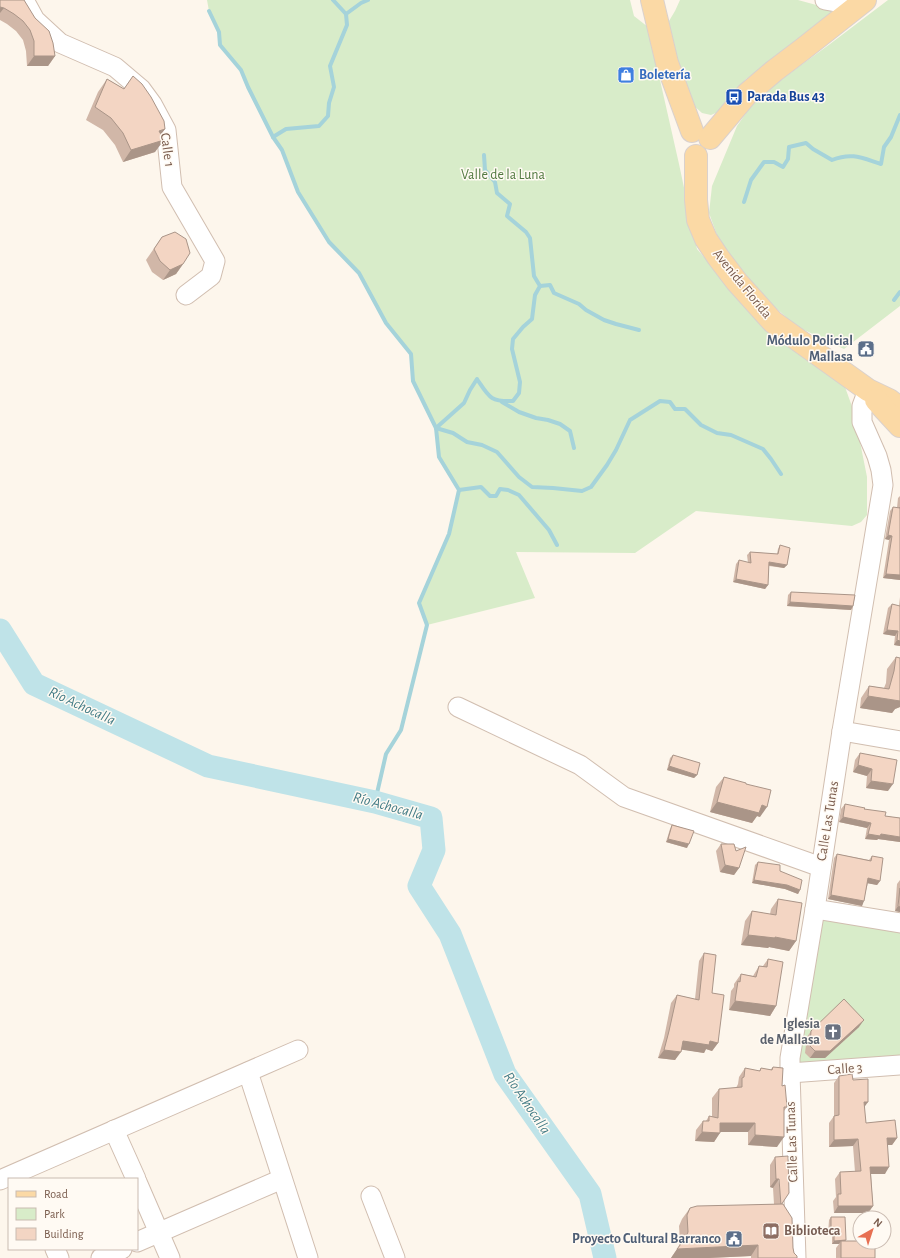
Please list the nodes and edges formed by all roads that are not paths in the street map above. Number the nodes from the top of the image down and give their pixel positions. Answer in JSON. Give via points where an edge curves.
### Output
{"nodes":[{"id":1,"x":24,"y":0,"type":"edge"},
{"id":2,"x":652,"y":0,"type":"edge"},
{"id":3,"x":825,"y":0,"type":"edge"},
{"id":4,"x":861,"y":3,"type":"edge"},
{"id":5,"x":701,"y":134,"type":"junction"},
{"id":6,"x":186,"y":295,"type":"dead end"},
{"id":7,"x":868,"y":390,"type":"junction"},
{"id":8,"x":900,"y":408,"type":"edge"},
{"id":9,"x":900,"y":426,"type":"edge"},
{"id":10,"x":458,"y":707,"type":"dead end"},
{"id":11,"x":842,"y":730,"type":"junction"},
{"id":12,"x":900,"y":741,"type":"edge"},
{"id":13,"x":821,"y":867,"type":"junction"},
{"id":14,"x":815,"y":909,"type":"junction"},
{"id":15,"x":900,"y":923,"type":"edge"},
{"id":16,"x":298,"y":1050,"type":"dead end"},
{"id":17,"x":900,"y":1065,"type":"edge"},
{"id":18,"x":248,"y":1072,"type":"junction"},
{"id":19,"x":790,"y":1072,"type":"junction"},
{"id":20,"x":114,"y":1130,"type":"junction"},
{"id":21,"x":23,"y":1175,"type":"edge"},
{"id":22,"x":9,"y":1178,"type":"edge"},
{"id":23,"x":136,"y":1178,"type":"edge"},
{"id":24,"x":282,"y":1178,"type":"junction"},
{"id":25,"x":138,"y":1184,"type":"edge"},
{"id":26,"x":371,"y":1196,"type":"dead end"},
{"id":27,"x":159,"y":1233,"type":"junction"},
{"id":28,"x":138,"y":1242,"type":"edge"},
{"id":29,"x":120,"y":1250,"type":"edge"},
{"id":30,"x":101,"y":1258,"type":"edge"},
{"id":31,"x":170,"y":1258,"type":"edge"},
{"id":32,"x":308,"y":1258,"type":"edge"},
{"id":33,"x":395,"y":1258,"type":"edge"},
{"id":34,"x":796,"y":1258,"type":"edge"}],
"edges":[{"from":1,"to":6,"type":"street","name":"Calle 1","via":[[35,20],[60,43],[115,67],[141,89],[152,104],[166,130],[172,187],[215,261],[211,276]]},
{"from":2,"to":5,"type":"main road","via":[[667,62]]},
{"from":3,"to":4,"type":"street"},
{"from":4,"to":5,"type":"main road","via":[[774,70]]},
{"from":5,"to":7,"type":"main road","name":"Avenida Florida","via":[[686,136],[684,144],[688,152],[696,156],[698,220],[706,239],[737,282],[773,322]]},
{"from":7,"to":8,"type":"main road","name":"Avenida Florida","via":[[890,400]]},
{"from":7,"to":9,"type":"main road","name":"Avenida Florida"},
{"from":7,"to":11,"type":"street","name":"Calle Las Tunas","via":[[862,406],[862,422],[877,456],[883,485]]},
{"from":10,"to":13,"type":"street","via":[[580,765],[624,797]]},
{"from":11,"to":12,"type":"street"},
{"from":11,"to":13,"type":"street","name":"Calle Las Tunas"},
{"from":13,"to":14,"type":"street","name":"Calle Las Tunas"},
{"from":14,"to":15,"type":"street"},
{"from":14,"to":19,"type":"street","name":"Calle Las Tunas","via":[[790,1058]]},
{"from":16,"to":18,"type":"street"},
{"from":17,"to":19,"type":"street","name":"Calle 3"},
{"from":18,"to":20,"type":"street"},
{"from":18,"to":24,"type":"street"},
{"from":19,"to":34,"type":"street","name":"Calle Las Tunas"},
{"from":20,"to":21,"type":"street"},
{"from":20,"to":23,"type":"street"},
{"from":21,"to":22,"type":"street"},
{"from":24,"to":27,"type":"street"},
{"from":24,"to":32,"type":"street"},
{"from":25,"to":27,"type":"street"},
{"from":26,"to":33,"type":"street"},
{"from":27,"to":28,"type":"street"},
{"from":27,"to":31,"type":"street"},
{"from":29,"to":30,"type":"street"}]}
